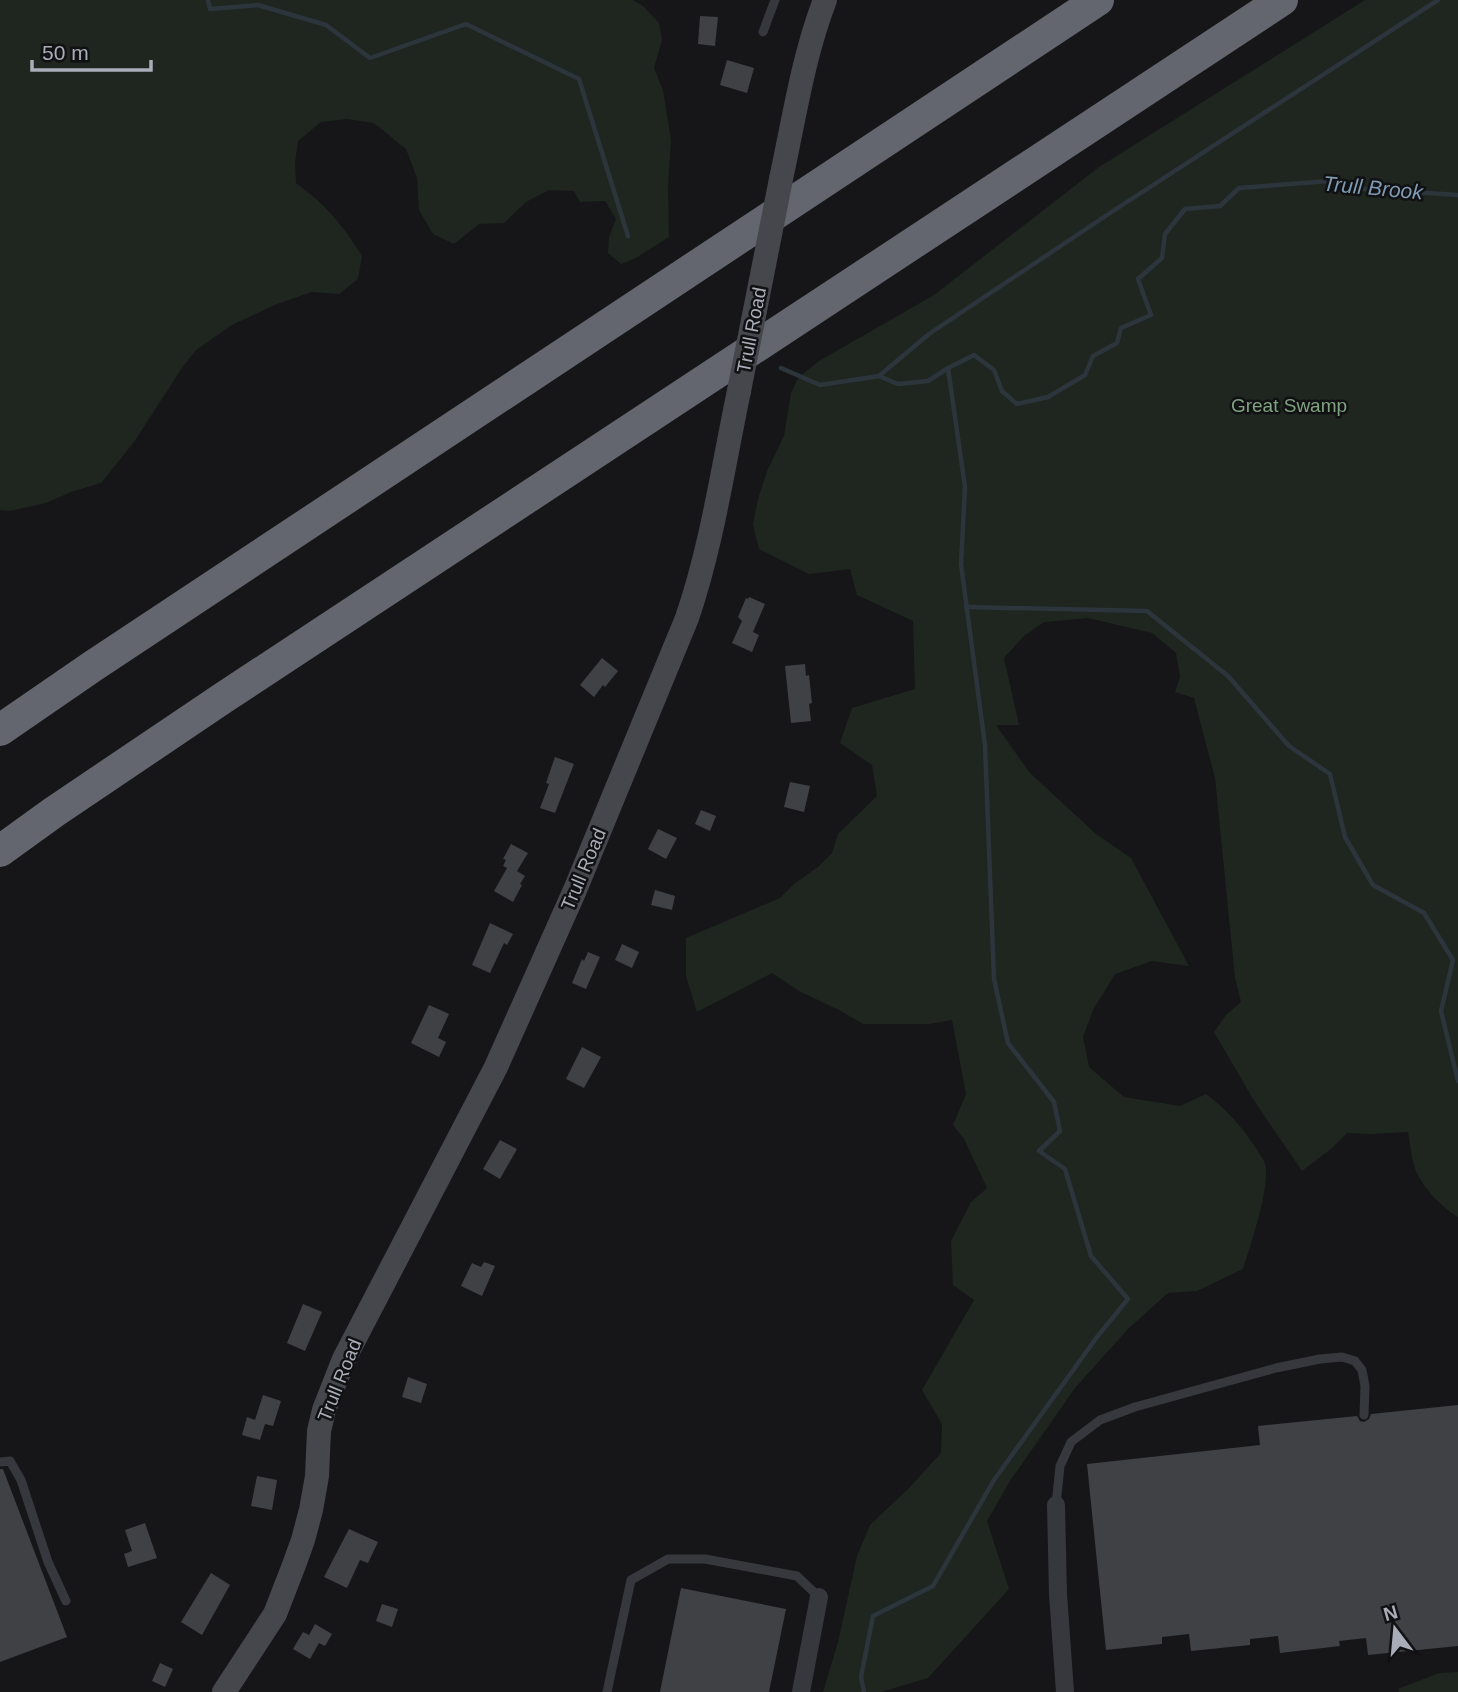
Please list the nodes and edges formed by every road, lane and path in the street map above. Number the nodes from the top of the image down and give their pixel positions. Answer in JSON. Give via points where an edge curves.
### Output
{"nodes":[{"id":1,"x":775,"y":0,"type":"edge"},
{"id":2,"x":825,"y":0,"type":"edge"},
{"id":3,"x":1098,"y":0,"type":"edge"},
{"id":4,"x":1282,"y":0,"type":"edge"},
{"id":5,"x":763,"y":33,"type":"dead end"},
{"id":6,"x":0,"y":730,"type":"edge"},
{"id":7,"x":0,"y":850,"type":"edge"},
{"id":8,"x":1364,"y":1415,"type":"dead end"},
{"id":9,"x":0,"y":1462,"type":"edge"},
{"id":10,"x":1056,"y":1505,"type":"joint"},
{"id":11,"x":819,"y":1597,"type":"joint"},
{"id":12,"x":66,"y":1601,"type":"dead end"},
{"id":13,"x":223,"y":1692,"type":"edge"},
{"id":14,"x":607,"y":1692,"type":"edge"},
{"id":15,"x":801,"y":1692,"type":"edge"},
{"id":16,"x":1065,"y":1692,"type":"edge"}],
"edges":[{"from":1,"to":5,"type":"lane"},
{"from":2,"to":13,"type":"street","name":"Trull Road","bridge":true,"via":[[806,63],[707,550],[687,618],[496,1067],[344,1359],[319,1431],[311,1510],[295,1565],[275,1614]]},
{"from":3,"to":6,"type":"highway"},
{"from":4,"to":7,"type":"highway"},
{"from":8,"to":10,"type":"lane","via":[[1362,1370],[1355,1361],[1342,1357],[1276,1368],[1135,1407],[1100,1420],[1071,1442],[1060,1466]]},
{"from":9,"to":12,"type":"lane","via":[[10,1461],[21,1480]]},
{"from":10,"to":16,"type":"street"},
{"from":11,"to":14,"type":"lane","via":[[797,1576],[705,1559],[668,1559],[631,1580]]},
{"from":11,"to":15,"type":"street"}]}
